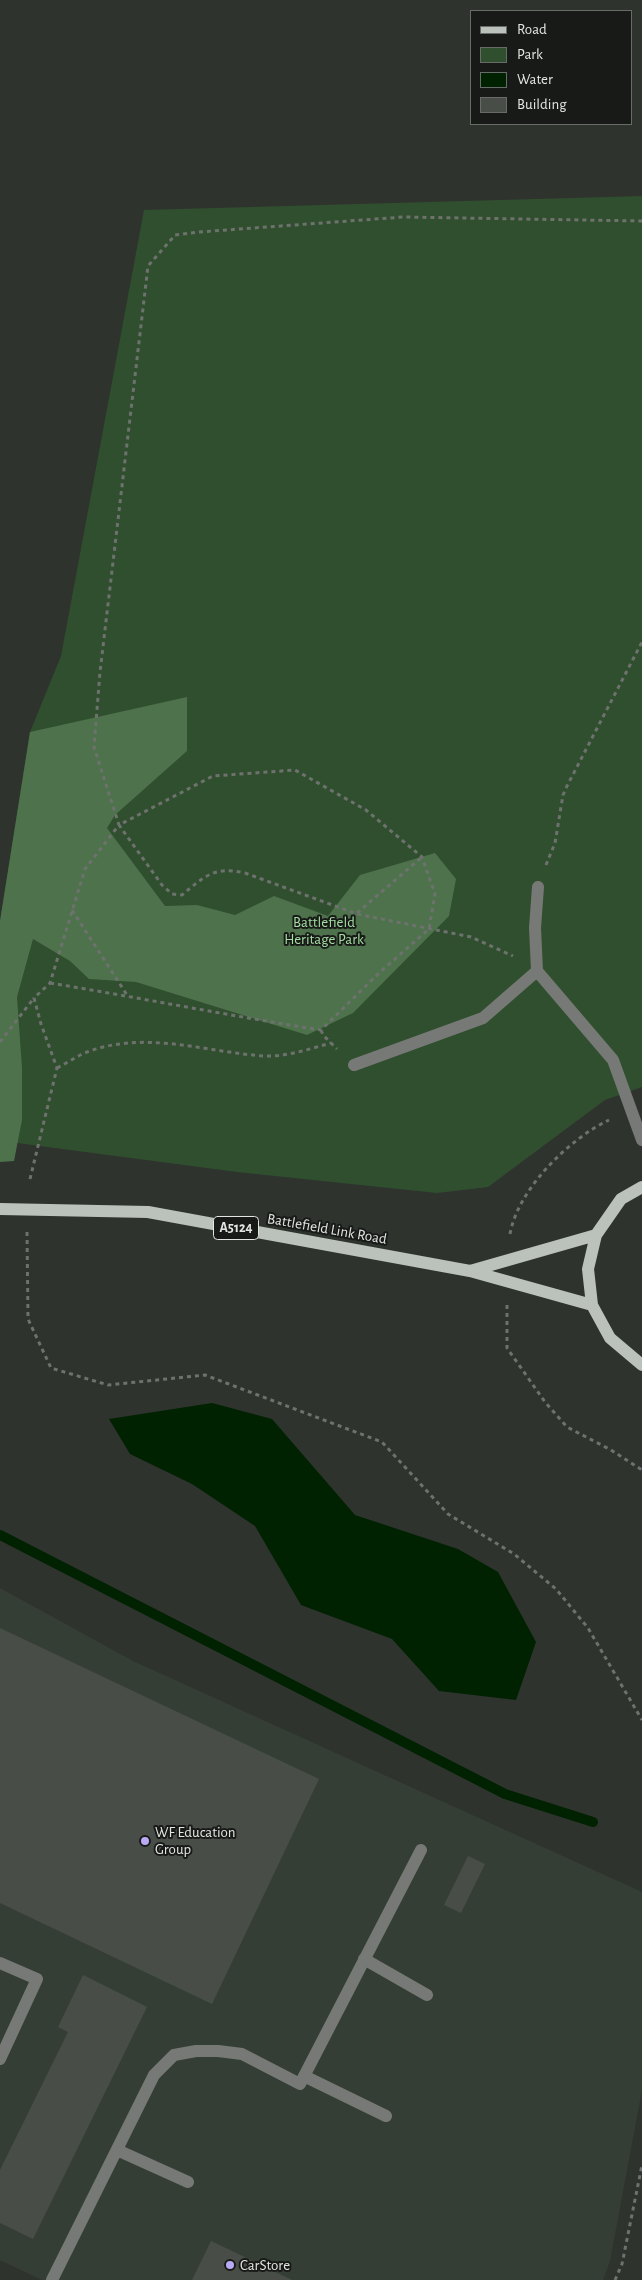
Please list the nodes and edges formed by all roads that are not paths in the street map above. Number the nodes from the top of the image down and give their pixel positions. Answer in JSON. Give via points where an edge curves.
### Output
{"nodes":[{"id":1,"x":538,"y":887,"type":"road end"},
{"id":2,"x":537,"y":971,"type":"junction"},
{"id":3,"x":354,"y":1065,"type":"dead end"},
{"id":4,"x":642,"y":1140,"type":"edge"},
{"id":5,"x":642,"y":1187,"type":"edge"},
{"id":6,"x":0,"y":1208,"type":"edge"},
{"id":7,"x":596,"y":1234,"type":"junction"},
{"id":8,"x":470,"y":1271,"type":"junction"},
{"id":9,"x":592,"y":1305,"type":"junction"},
{"id":10,"x":642,"y":1365,"type":"edge"},
{"id":11,"x":421,"y":1850,"type":"dead end"},
{"id":12,"x":364,"y":1959,"type":"junction"},
{"id":13,"x":0,"y":1963,"type":"edge"},
{"id":14,"x":427,"y":1995,"type":"dead end"},
{"id":15,"x":0,"y":2059,"type":"edge"},
{"id":16,"x":304,"y":2076,"type":"junction"},
{"id":17,"x":386,"y":2116,"type":"dead end"},
{"id":18,"x":117,"y":2150,"type":"junction"},
{"id":19,"x":188,"y":2182,"type":"dead end"},
{"id":20,"x":52,"y":2280,"type":"edge"}],
"edges":[{"from":1,"to":2,"type":"lane","via":[[535,928]]},
{"from":2,"to":3,"type":"lane","via":[[483,1018]]},
{"from":2,"to":4,"type":"lane","via":[[613,1060]]},
{"from":5,"to":7,"type":"main road","via":[[621,1199]]},
{"from":6,"to":8,"type":"main road","name":"Battlefield Link Road","number":"A5124","via":[[148,1212]]},
{"from":7,"to":8,"type":"main road","name":"Battlefield Link Road","number":"A5124"},
{"from":7,"to":9,"type":"main road","via":[[588,1269]]},
{"from":8,"to":9,"type":"main road","name":"Battlefield Link Road","number":"A5124"},
{"from":9,"to":10,"type":"main road","via":[[610,1338]]},
{"from":11,"to":12,"type":"lane"},
{"from":12,"to":14,"type":"lane"},
{"from":12,"to":16,"type":"lane"},
{"from":13,"to":15,"type":"lane","via":[[37,1978]]},
{"from":16,"to":17,"type":"lane"},
{"from":16,"to":18,"type":"lane","via":[[300,2084],[242,2054],[196,2050],[174,2055],[154,2075]]},
{"from":18,"to":19,"type":"lane"},
{"from":18,"to":20,"type":"lane"}]}
